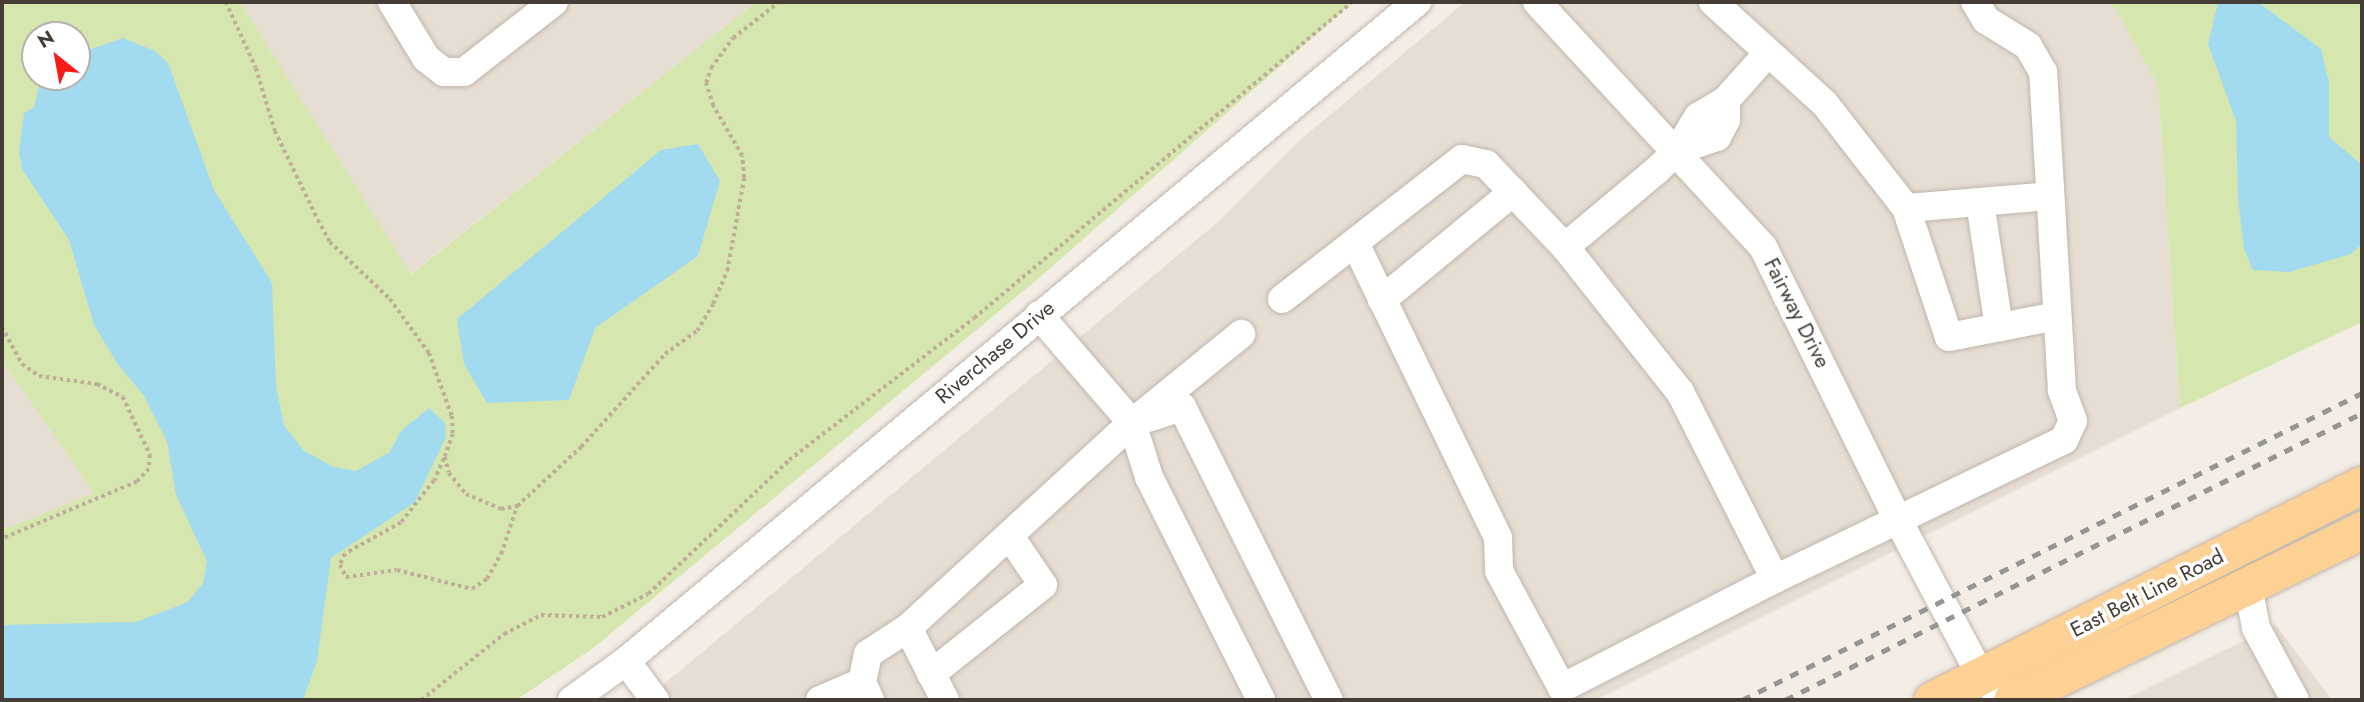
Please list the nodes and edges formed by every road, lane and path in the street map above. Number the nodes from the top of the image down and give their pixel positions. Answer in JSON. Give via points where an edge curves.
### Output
{"nodes":[{"id":1,"x":226,"y":2,"type":"edge"},
{"id":2,"x":392,"y":2,"type":"edge"},
{"id":3,"x":554,"y":2,"type":"edge"},
{"id":4,"x":779,"y":2,"type":"edge"},
{"id":5,"x":1352,"y":2,"type":"edge"},
{"id":6,"x":1416,"y":2,"type":"edge"},
{"id":7,"x":1537,"y":2,"type":"edge"},
{"id":8,"x":1975,"y":2,"type":"edge"},
{"id":9,"x":1718,"y":4,"type":"edge"},
{"id":10,"x":1767,"y":54,"type":"junction"},
{"id":11,"x":1678,"y":150,"type":"junction"},
{"id":12,"x":1513,"y":192,"type":"junction"},
{"id":13,"x":2050,"y":197,"type":"junction"},
{"id":14,"x":1980,"y":202,"type":"junction"},
{"id":15,"x":1906,"y":208,"type":"junction"},
{"id":16,"x":1355,"y":243,"type":"junction"},
{"id":17,"x":1565,"y":247,"type":"junction"},
{"id":18,"x":1282,"y":299,"type":"dead end"},
{"id":19,"x":1382,"y":300,"type":"junction"},
{"id":20,"x":1039,"y":315,"type":"junction"},
{"id":21,"x":2057,"y":316,"type":"junction"},
{"id":22,"x":2,"y":327,"type":"edge"},
{"id":23,"x":1999,"y":328,"type":"junction"},
{"id":24,"x":1241,"y":334,"type":"dead end"},
{"id":25,"x":1132,"y":423,"type":"junction"},
{"id":26,"x":445,"y":457,"type":"junction"},
{"id":27,"x":2362,"y":485,"type":"edge"},
{"id":28,"x":517,"y":506,"type":"junction"},
{"id":29,"x":1899,"y":520,"type":"junction"},
{"id":30,"x":2362,"y":530,"type":"edge"},
{"id":31,"x":1009,"y":535,"type":"junction"},
{"id":32,"x":2,"y":539,"type":"edge"},
{"id":33,"x":1775,"y":579,"type":"junction"},
{"id":34,"x":2248,"y":586,"type":"junction"},
{"id":35,"x":908,"y":628,"type":"junction"},
{"id":36,"x":626,"y":661,"type":"junction"},
{"id":37,"x":931,"y":674,"type":"junction"},
{"id":38,"x":866,"y":691,"type":"edge"},
{"id":39,"x":1989,"y":692,"type":"edge"},
{"id":40,"x":421,"y":700,"type":"edge"},
{"id":41,"x":572,"y":700,"type":"edge"},
{"id":42,"x":655,"y":700,"type":"edge"},
{"id":43,"x":820,"y":700,"type":"edge"},
{"id":44,"x":945,"y":700,"type":"edge"},
{"id":45,"x":1261,"y":700,"type":"edge"},
{"id":46,"x":1329,"y":700,"type":"edge"},
{"id":47,"x":1932,"y":700,"type":"edge"},
{"id":48,"x":2012,"y":700,"type":"edge"},
{"id":49,"x":2295,"y":700,"type":"edge"}],
"edges":[{"from":1,"to":26,"type":"path","via":[[256,68],[275,131],[317,220],[330,242],[390,299],[429,352],[452,416],[453,434]]},
{"from":2,"to":3,"type":"street","via":[[426,58],[444,72],[464,72]]},
{"from":4,"to":28,"type":"path","via":[[733,38],[710,68],[706,83],[713,106],[733,134],[744,178],[727,271],[713,304],[697,331],[665,354],[621,407]]},
{"from":5,"to":40,"type":"path","via":[[974,318],[799,452],[648,594],[602,617],[541,615],[503,634]]},
{"from":6,"to":20,"type":"street","name":"Riverchase Drive"},
{"from":7,"to":11,"type":"street","name":"Fairway Drive"},
{"from":8,"to":13,"type":"street","via":[[1986,20],[2028,46],[2043,72]]},
{"from":9,"to":10,"type":"street"},
{"from":10,"to":11,"type":"street","via":[[1726,100],[1698,117]]},
{"from":10,"to":15,"type":"street","via":[[1825,104]]},
{"from":11,"to":17,"type":"street"},
{"from":11,"to":29,"type":"street","name":"Fairway Drive","via":[[1763,247]]},
{"from":12,"to":16,"type":"street","via":[[1479,160],[1453,162]]},
{"from":12,"to":17,"type":"street"},
{"from":12,"to":19,"type":"street"},
{"from":13,"to":14,"type":"street"},
{"from":13,"to":21,"type":"street"},
{"from":14,"to":15,"type":"street"},
{"from":14,"to":23,"type":"street"},
{"from":15,"to":23,"type":"street","via":[[1949,337]]},
{"from":16,"to":18,"type":"street"},
{"from":16,"to":19,"type":"street"},
{"from":17,"to":33,"type":"street","via":[[1680,392]]},
{"from":19,"to":33,"type":"street","via":[[1498,538],[1499,571],[1562,688]]},
{"from":20,"to":25,"type":"street"},
{"from":20,"to":36,"type":"street","name":"Riverchase Drive"},
{"from":21,"to":23,"type":"street"},
{"from":21,"to":29,"type":"street","via":[[2062,390],[2073,421],[2064,440]]},
{"from":22,"to":32,"type":"path","via":[[22,365],[40,376],[97,384],[123,397],[150,455],[149,468],[137,482]]},
{"from":24,"to":25,"type":"street"},
{"from":25,"to":31,"type":"street"},
{"from":25,"to":45,"type":"street","via":[[1149,477]]},
{"from":25,"to":46,"type":"street","via":[[1182,407]]},
{"from":26,"to":28,"type":"path","via":[[449,473],[466,494],[485,506]]},
{"from":26,"to":28,"type":"path","via":[[426,492],[401,523],[345,554],[340,565],[346,577],[397,570],[472,589],[487,579],[501,554]]},
{"from":27,"to":39,"type":"main road","name":"East Belt Line Road"},
{"from":29,"to":33,"type":"street"},
{"from":29,"to":39,"type":"street","name":"Fairway Drive"},
{"from":30,"to":34,"type":"main road","name":"East Belt Line Road"},
{"from":31,"to":35,"type":"street"},
{"from":31,"to":37,"type":"street","via":[[1043,585]]},
{"from":34,"to":48,"type":"main road","name":"East Belt Line Road"},
{"from":34,"to":49,"type":"street","via":[[2256,628]]},
{"from":35,"to":37,"type":"street"},
{"from":35,"to":38,"type":"street","via":[[868,654]]},
{"from":36,"to":41,"type":"street","name":"Riverchase Drive"},
{"from":36,"to":42,"type":"street"},
{"from":37,"to":44,"type":"street"},
{"from":38,"to":43,"type":"street"},
{"from":39,"to":47,"type":"main road","name":"East Belt Line Road"}]}
